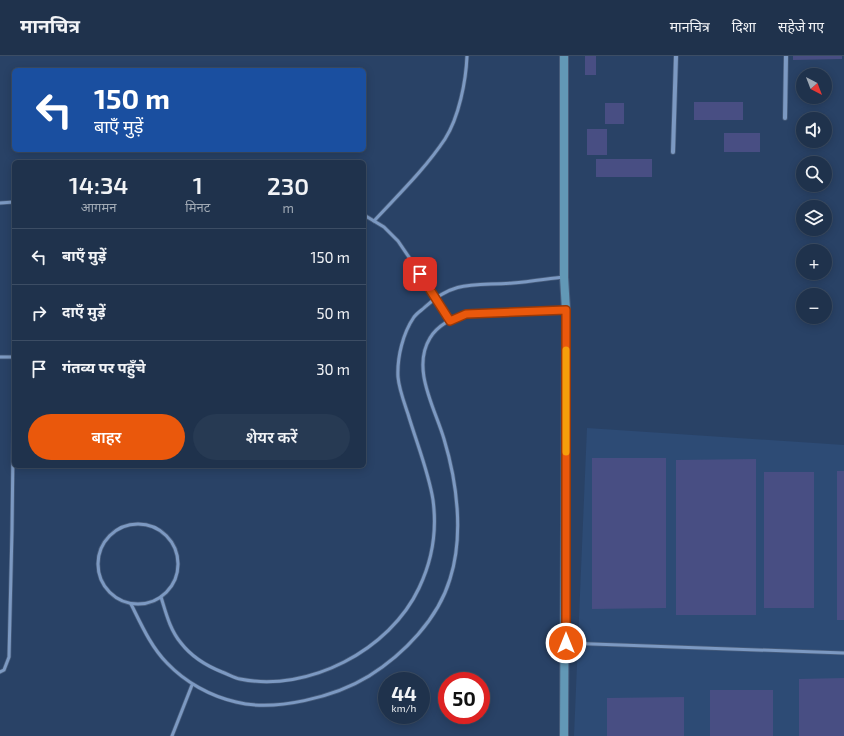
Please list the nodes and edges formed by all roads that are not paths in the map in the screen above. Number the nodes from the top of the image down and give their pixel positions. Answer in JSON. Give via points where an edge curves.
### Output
{"nodes":[{"id":1,"x":467,"y":56,"type":"edge"},
{"id":2,"x":564,"y":56,"type":"edge"},
{"id":3,"x":676,"y":56,"type":"edge"},
{"id":4,"x":786,"y":56,"type":"edge"},
{"id":5,"x":784,"y":118,"type":"dead end"},
{"id":6,"x":673,"y":152,"type":"dead end"},
{"id":7,"x":12,"y":202,"type":"edge"},
{"id":8,"x":0,"y":203,"type":"edge"},
{"id":9,"x":366,"y":216,"type":"edge"},
{"id":10,"x":374,"y":220,"type":"junction"},
{"id":11,"x":564,"y":277,"type":"junction"},
{"id":12,"x":436,"y":297,"type":"junction"},
{"id":13,"x":566,"y":310,"type":"junction"},
{"id":14,"x":450,"y":321,"type":"junction"},
{"id":15,"x":0,"y":357,"type":"edge"},
{"id":16,"x":12,"y":357,"type":"edge"},
{"id":17,"x":13,"y":468,"type":"edge"},
{"id":18,"x":161,"y":597,"type":"junction"},
{"id":19,"x":131,"y":604,"type":"junction"},
{"id":20,"x":566,"y":643,"type":"junction"},
{"id":21,"x":844,"y":653,"type":"edge"},
{"id":22,"x":0,"y":672,"type":"edge"},
{"id":23,"x":192,"y":685,"type":"junction"},
{"id":24,"x":172,"y":736,"type":"edge"},
{"id":25,"x":564,"y":736,"type":"edge"}],
"edges":[{"from":1,"to":10,"type":"lane","via":[[467,72],[446,138],[417,175]]},
{"from":2,"to":11,"type":"main road"},
{"from":3,"to":6,"type":"street"},
{"from":4,"to":5,"type":"street"},
{"from":7,"to":8,"type":"lane"},
{"from":9,"to":10,"type":"lane"},
{"from":10,"to":12,"type":"lane","via":[[398,241]]},
{"from":11,"to":12,"type":"lane","via":[[511,283],[468,284],[450,289]]},
{"from":11,"to":13,"type":"main road"},
{"from":12,"to":14,"type":"lane"},
{"from":12,"to":18,"type":"lane","via":[[414,317],[404,338],[398,361],[402,397],[429,482],[434,515],[432,550],[427,569],[419,589],[396,622],[360,653],[322,673],[295,680],[270,682],[240,679],[194,657],[180,643],[168,621]]},
{"from":13,"to":14,"type":"lane","via":[[466,314]]},
{"from":13,"to":20,"type":"main road"},
{"from":14,"to":23,"type":"lane","via":[[430,338],[423,363],[426,389],[449,460],[457,525],[456,551],[450,580],[429,620],[407,645],[379,670],[353,686],[327,695],[283,704],[241,703],[226,700]]},
{"from":15,"to":16,"type":"lane"},
{"from":17,"to":22,"type":"lane","via":[[9,657],[4,670]]},
{"from":18,"to":19,"type":"lane","via":[[147,604]]},
{"from":18,"to":19,"type":"lane","via":[[172,586],[178,571],[177,555],[171,541],[159,530],[144,525],[129,525],[114,532],[104,543],[98,558],[98,574],[105,588],[116,599]]},
{"from":19,"to":23,"type":"lane","via":[[166,663]]},
{"from":20,"to":21,"type":"lane"},
{"from":20,"to":25,"type":"main road"},
{"from":23,"to":24,"type":"lane"}]}
